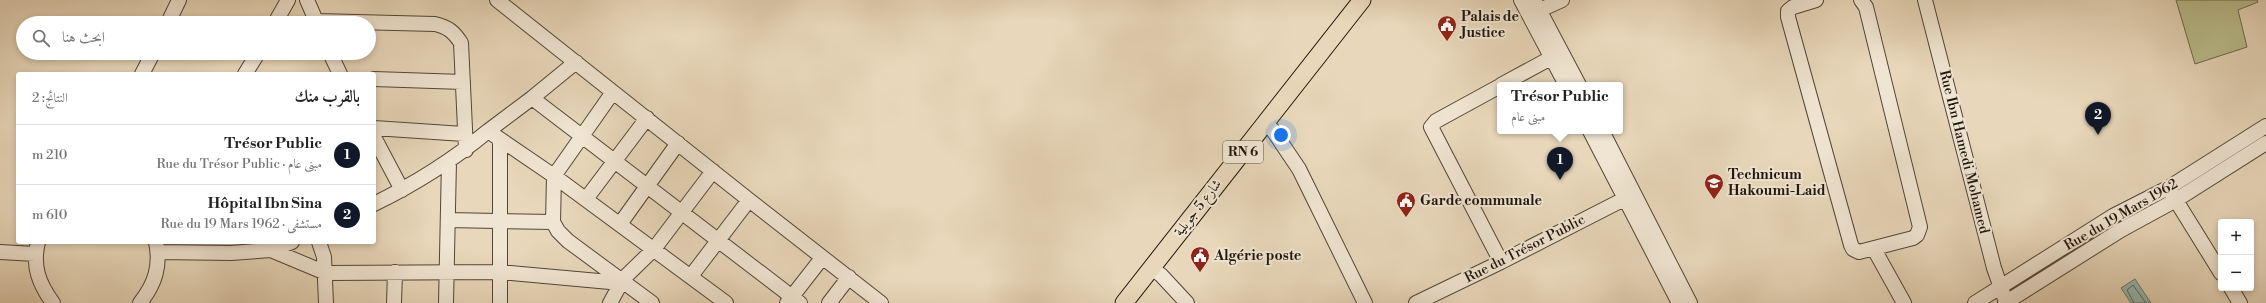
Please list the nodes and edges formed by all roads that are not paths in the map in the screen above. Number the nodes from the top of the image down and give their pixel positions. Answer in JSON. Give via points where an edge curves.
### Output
{"nodes":[{"id":1,"x":179,"y":0,"type":"edge"},
{"id":2,"x":288,"y":0,"type":"edge"},
{"id":3,"x":306,"y":0,"type":"edge"},
{"id":4,"x":497,"y":0,"type":"edge"},
{"id":5,"x":1362,"y":0,"type":"edge"},
{"id":6,"x":1373,"y":0,"type":"edge"},
{"id":7,"x":1521,"y":0,"type":"edge"},
{"id":8,"x":1562,"y":0,"type":"edge"},
{"id":9,"x":1816,"y":0,"type":"edge"},
{"id":10,"x":1861,"y":0,"type":"edge"},
{"id":11,"x":1925,"y":0,"type":"edge"},
{"id":12,"x":1534,"y":8,"type":"edge"},
{"id":13,"x":171,"y":16,"type":"edge"},
{"id":14,"x":279,"y":16,"type":"edge"},
{"id":15,"x":313,"y":16,"type":"edge"},
{"id":16,"x":376,"y":23,"type":"edge"},
{"id":17,"x":1557,"y":55,"type":"junction"},
{"id":18,"x":149,"y":60,"type":"edge"},
{"id":19,"x":254,"y":60,"type":"edge"},
{"id":20,"x":333,"y":60,"type":"edge"},
{"id":21,"x":576,"y":62,"type":"junction"},
{"id":22,"x":143,"y":72,"type":"edge"},
{"id":23,"x":246,"y":72,"type":"edge"},
{"id":24,"x":339,"y":72,"type":"edge"},
{"id":25,"x":376,"y":79,"type":"edge"},
{"id":26,"x":462,"y":82,"type":"junction"},
{"id":27,"x":1507,"y":82,"type":"edge"},
{"id":28,"x":1565,"y":82,"type":"edge"},
{"id":29,"x":1577,"y":82,"type":"edge"},
{"id":30,"x":1303,"y":83,"type":"junction"},
{"id":31,"x":1497,"y":87,"type":"edge"},
{"id":32,"x":614,"y":92,"type":"junction"},
{"id":33,"x":532,"y":98,"type":"junction"},
{"id":34,"x":647,"y":118,"type":"junction"},
{"id":35,"x":2266,"y":126,"type":"edge"},
{"id":36,"x":376,"y":128,"type":"edge"},
{"id":37,"x":1272,"y":129,"type":"junction"},
{"id":38,"x":488,"y":131,"type":"junction"},
{"id":39,"x":464,"y":134,"type":"junction"},
{"id":40,"x":1592,"y":134,"type":"edge"},
{"id":41,"x":1603,"y":134,"type":"edge"},
{"id":42,"x":582,"y":136,"type":"junction"},
{"id":43,"x":500,"y":140,"type":"junction"},
{"id":44,"x":376,"y":141,"type":"edge"},
{"id":45,"x":678,"y":143,"type":"junction"},
{"id":46,"x":2266,"y":143,"type":"edge"},
{"id":47,"x":466,"y":150,"type":"junction"},
{"id":48,"x":449,"y":161,"type":"junction"},
{"id":49,"x":615,"y":161,"type":"junction"},
{"id":50,"x":713,"y":171,"type":"junction"},
{"id":51,"x":554,"y":176,"type":"junction"},
{"id":52,"x":648,"y":186,"type":"junction"},
{"id":53,"x":2168,"y":188,"type":"junction"},
{"id":54,"x":402,"y":190,"type":"junction"},
{"id":55,"x":1630,"y":196,"type":"junction"},
{"id":56,"x":586,"y":199,"type":"junction"},
{"id":57,"x":749,"y":200,"type":"junction"},
{"id":58,"x":2176,"y":200,"type":"junction"},
{"id":59,"x":376,"y":203,"type":"edge"},
{"id":60,"x":682,"y":212,"type":"junction"},
{"id":61,"x":448,"y":220,"type":"junction"},
{"id":62,"x":498,"y":221,"type":"junction"},
{"id":63,"x":553,"y":222,"type":"junction"},
{"id":64,"x":620,"y":224,"type":"junction"},
{"id":65,"x":718,"y":240,"type":"junction"},
{"id":66,"x":1654,"y":243,"type":"junction"},
{"id":67,"x":287,"y":244,"type":"edge"},
{"id":68,"x":320,"y":244,"type":"edge"},
{"id":69,"x":157,"y":247,"type":"edge"},
{"id":70,"x":37,"y":248,"type":"edge"},
{"id":71,"x":1874,"y":248,"type":"junction"},
{"id":72,"x":654,"y":249,"type":"junction"},
{"id":73,"x":271,"y":250,"type":"junction"},
{"id":74,"x":0,"y":252,"type":"edge"},
{"id":75,"x":822,"y":258,"type":"junction"},
{"id":76,"x":1502,"y":262,"type":"junction"},
{"id":77,"x":2218,"y":268,"type":"edge"},
{"id":78,"x":395,"y":272,"type":"junction"},
{"id":79,"x":500,"y":272,"type":"junction"},
{"id":80,"x":1156,"y":272,"type":"junction"},
{"id":81,"x":326,"y":273,"type":"junction"},
{"id":82,"x":447,"y":273,"type":"junction"},
{"id":83,"x":691,"y":276,"type":"junction"},
{"id":84,"x":849,"y":277,"type":"junction"},
{"id":85,"x":622,"y":282,"type":"junction"},
{"id":86,"x":2001,"y":287,"type":"junction"},
{"id":87,"x":2233,"y":291,"type":"edge"},
{"id":88,"x":793,"y":301,"type":"edge"},
{"id":89,"x":54,"y":303,"type":"edge"},
{"id":90,"x":140,"y":303,"type":"edge"},
{"id":91,"x":326,"y":303,"type":"edge"},
{"id":92,"x":394,"y":303,"type":"edge"},
{"id":93,"x":446,"y":303,"type":"edge"},
{"id":94,"x":500,"y":303,"type":"edge"},
{"id":95,"x":610,"y":303,"type":"edge"},
{"id":96,"x":652,"y":303,"type":"edge"},
{"id":97,"x":726,"y":303,"type":"edge"},
{"id":98,"x":829,"y":303,"type":"edge"},
{"id":99,"x":881,"y":303,"type":"edge"},
{"id":100,"x":1124,"y":303,"type":"edge"},
{"id":101,"x":1138,"y":303,"type":"edge"},
{"id":102,"x":1187,"y":303,"type":"edge"},
{"id":103,"x":1365,"y":303,"type":"edge"},
{"id":104,"x":1416,"y":303,"type":"edge"},
{"id":105,"x":1679,"y":303,"type":"edge"},
{"id":106,"x":1690,"y":303,"type":"edge"},
{"id":107,"x":1904,"y":303,"type":"edge"},
{"id":108,"x":1976,"y":303,"type":"edge"},
{"id":109,"x":2006,"y":303,"type":"edge"},
{"id":110,"x":2240,"y":303,"type":"edge"}],
"edges":[{"from":1,"to":13,"type":"street"},
{"from":2,"to":14,"type":"street"},
{"from":3,"to":15,"type":"street"},
{"from":4,"to":21,"type":"street"},
{"from":5,"to":30,"type":"main road","name":"شارع 5 جويلية","number":"RN 6"},
{"from":6,"to":30,"type":"main road","name":"شارع 5 جويلية","number":"RN 6"},
{"from":7,"to":12,"type":"street"},
{"from":8,"to":12,"type":"street"},
{"from":9,"to":71,"type":"street","via":[[1791,8],[1788,17],[1852,247],[1859,252]]},
{"from":10,"to":71,"type":"street","via":[[1866,7],[1920,227],[1917,235],[1912,238]]},
{"from":11,"to":86,"type":"street","name":"Rue Ibn Hamedi Mohamed"},
{"from":12,"to":17,"type":"street"},
{"from":16,"to":26,"type":"street","via":[[446,26],[461,43]]},
{"from":17,"to":27,"type":"street"},
{"from":17,"to":28,"type":"street"},
{"from":17,"to":29,"type":"street"},
{"from":18,"to":22,"type":"street"},
{"from":19,"to":23,"type":"street"},
{"from":20,"to":24,"type":"street"},
{"from":21,"to":32,"type":"street"},
{"from":21,"to":33,"type":"street"},
{"from":25,"to":26,"type":"street"},
{"from":26,"to":39,"type":"street"},
{"from":30,"to":37,"type":"main road","name":"شارع 5 جويلية","number":"RN 6"},
{"from":30,"to":80,"type":"main road","name":"شارع 5 جويلية","number":"RN 6"},
{"from":31,"to":76,"type":"street","via":[[1436,121],[1431,127]]},
{"from":32,"to":34,"type":"street"},
{"from":32,"to":42,"type":"street"},
{"from":33,"to":38,"type":"street"},
{"from":33,"to":42,"type":"street"},
{"from":34,"to":45,"type":"street"},
{"from":34,"to":49,"type":"street"},
{"from":35,"to":53,"type":"street","name":"Rue du 19 Mars 1962"},
{"from":36,"to":39,"type":"street"},
{"from":37,"to":80,"type":"main road","name":"شارع 5 جويلية","number":"RN 6"},
{"from":37,"to":103,"type":"street","via":[[1299,169]]},
{"from":38,"to":43,"type":"street"},
{"from":38,"to":47,"type":"street"},
{"from":39,"to":47,"type":"street"},
{"from":40,"to":55,"type":"street"},
{"from":41,"to":55,"type":"street"},
{"from":42,"to":49,"type":"street"},
{"from":42,"to":51,"type":"street"},
{"from":43,"to":51,"type":"street"},
{"from":43,"to":62,"type":"street"},
{"from":44,"to":54,"type":"street"},
{"from":45,"to":50,"type":"street"},
{"from":45,"to":52,"type":"street"},
{"from":46,"to":58,"type":"street","name":"Rue du 19 Mars 1962"},
{"from":47,"to":48,"type":"street"},
{"from":48,"to":54,"type":"street"},
{"from":48,"to":61,"type":"street"},
{"from":49,"to":52,"type":"street"},
{"from":49,"to":56,"type":"street"},
{"from":50,"to":57,"type":"street"},
{"from":50,"to":60,"type":"street"},
{"from":51,"to":56,"type":"street"},
{"from":51,"to":63,"type":"street"},
{"from":52,"to":60,"type":"street"},
{"from":52,"to":64,"type":"street"},
{"from":53,"to":58,"type":"street"},
{"from":53,"to":86,"type":"street","name":"Rue du 19 Mars 1962","via":[[2113,216]]},
{"from":54,"to":59,"type":"street"},
{"from":55,"to":66,"type":"street"},
{"from":55,"to":76,"type":"street","name":"Rue du Trésor Public"},
{"from":56,"to":64,"type":"street"},
{"from":57,"to":65,"type":"street"},
{"from":57,"to":75,"type":"street"},
{"from":58,"to":77,"type":"street"},
{"from":58,"to":109,"type":"street","name":"Rue du 19 Mars 1962","via":[[2121,230]]},
{"from":60,"to":65,"type":"street"},
{"from":60,"to":72,"type":"street"},
{"from":61,"to":62,"type":"street"},
{"from":61,"to":82,"type":"street"},
{"from":62,"to":63,"type":"street"},
{"from":62,"to":79,"type":"street"},
{"from":63,"to":85,"type":"street","via":[[568,241]]},
{"from":64,"to":72,"type":"street"},
{"from":65,"to":83,"type":"street"},
{"from":65,"to":88,"type":"street"},
{"from":66,"to":105,"type":"street"},
{"from":66,"to":106,"type":"street"},
{"from":67,"to":73,"type":"street"},
{"from":68,"to":81,"type":"street"},
{"from":69,"to":73,"type":"street","via":[[231,253]]},
{"from":69,"to":90,"type":"street","via":[[158,271],[151,289]]},
{"from":70,"to":74,"type":"street"},
{"from":70,"to":89,"type":"street","via":[[38,278]]},
{"from":71,"to":107,"type":"street"},
{"from":72,"to":83,"type":"street"},
{"from":72,"to":85,"type":"street"},
{"from":73,"to":81,"type":"street"},
{"from":75,"to":84,"type":"street"},
{"from":75,"to":88,"type":"street"},
{"from":76,"to":104,"type":"street","name":"Rue du Trésor Public"},
{"from":78,"to":81,"type":"street"},
{"from":78,"to":82,"type":"street"},
{"from":78,"to":92,"type":"street"},
{"from":79,"to":82,"type":"street"},
{"from":79,"to":85,"type":"street"},
{"from":79,"to":94,"type":"street"},
{"from":80,"to":100,"type":"main road","name":"شارع 5 جويلية","number":"RN 6"},
{"from":80,"to":101,"type":"main road","name":"شارع 5 جويلية","number":"RN 6"},
{"from":80,"to":102,"type":"street"},
{"from":81,"to":91,"type":"street"},
{"from":82,"to":93,"type":"street"},
{"from":83,"to":97,"type":"street"},
{"from":84,"to":98,"type":"street"},
{"from":84,"to":99,"type":"street"},
{"from":85,"to":95,"type":"street"},
{"from":85,"to":96,"type":"street"},
{"from":86,"to":108,"type":"street","name":"Rue du 19 Mars 1962"},
{"from":86,"to":109,"type":"street","name":"Rue Ibn Hamedi Mohamed"},
{"from":87,"to":110,"type":"street"}]}
